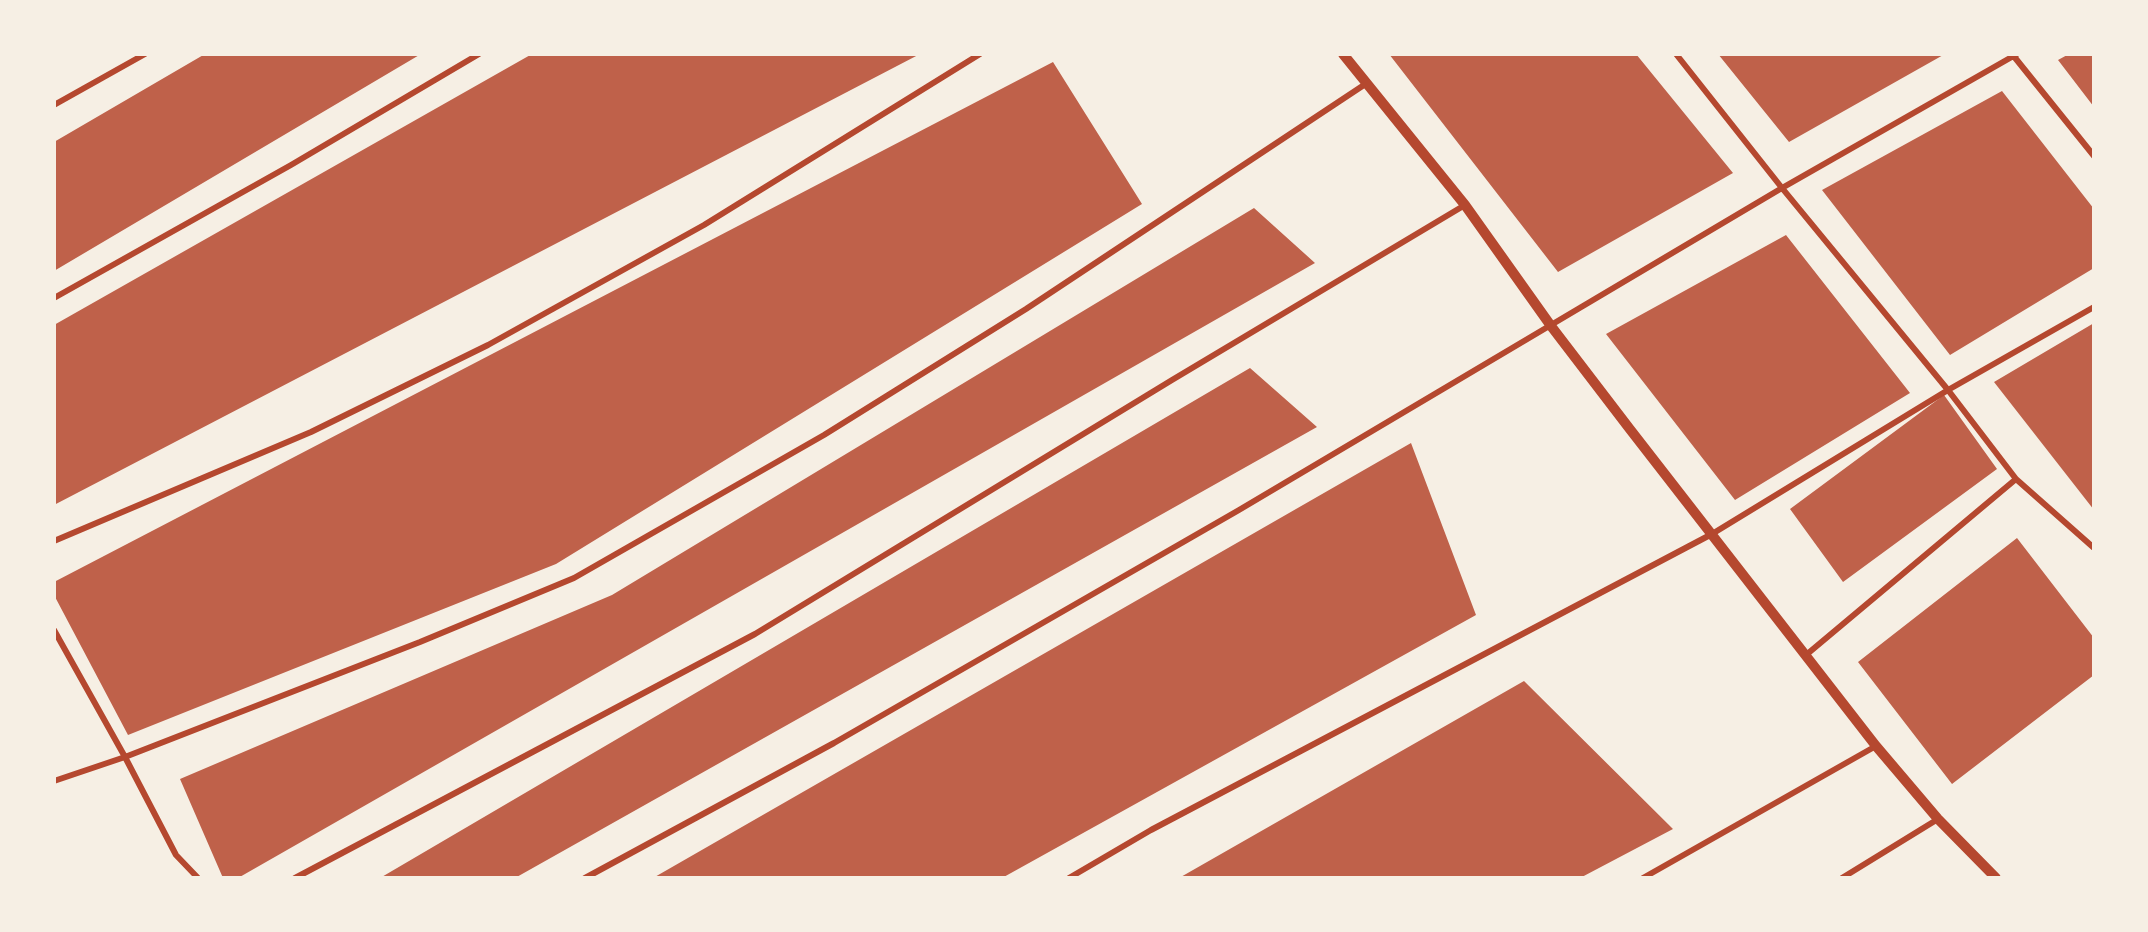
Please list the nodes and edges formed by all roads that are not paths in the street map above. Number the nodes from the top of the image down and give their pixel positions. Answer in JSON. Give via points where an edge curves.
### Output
{"nodes":[{"id":1,"x":145,"y":54,"type":"edge"},
{"id":2,"x":479,"y":54,"type":"edge"},
{"id":3,"x":980,"y":54,"type":"edge"},
{"id":4,"x":1343,"y":54,"type":"edge"},
{"id":5,"x":1676,"y":54,"type":"edge"},
{"id":6,"x":2014,"y":55,"type":"edge"},
{"id":7,"x":1367,"y":84,"type":"junction"},
{"id":8,"x":54,"y":105,"type":"edge"},
{"id":9,"x":2094,"y":156,"type":"edge"},
{"id":10,"x":1782,"y":188,"type":"junction"},
{"id":11,"x":1465,"y":205,"type":"junction"},
{"id":12,"x":54,"y":298,"type":"edge"},
{"id":13,"x":2094,"y":308,"type":"edge"},
{"id":14,"x":1551,"y":326,"type":"junction"},
{"id":15,"x":1948,"y":390,"type":"junction"},
{"id":16,"x":2016,"y":479,"type":"junction"},
{"id":17,"x":1712,"y":534,"type":"junction"},
{"id":18,"x":54,"y":540,"type":"edge"},
{"id":19,"x":2094,"y":548,"type":"edge"},
{"id":20,"x":54,"y":630,"type":"edge"},
{"id":21,"x":1806,"y":655,"type":"junction"},
{"id":22,"x":1876,"y":746,"type":"junction"},
{"id":23,"x":125,"y":757,"type":"junction"},
{"id":24,"x":54,"y":782,"type":"edge"},
{"id":25,"x":1938,"y":819,"type":"junction"},
{"id":26,"x":198,"y":878,"type":"edge"},
{"id":27,"x":295,"y":878,"type":"edge"},
{"id":28,"x":585,"y":878,"type":"edge"},
{"id":29,"x":1069,"y":878,"type":"edge"},
{"id":30,"x":1643,"y":878,"type":"edge"},
{"id":31,"x":1842,"y":878,"type":"edge"},
{"id":32,"x":1996,"y":878,"type":"edge"}],
"edges":[{"from":1,"to":8,"type":"street"},
{"from":2,"to":12,"type":"street"},
{"from":3,"to":18,"type":"street","via":[[704,225],[488,345],[312,432]]},
{"from":4,"to":7,"type":"street"},
{"from":5,"to":10,"type":"street"},
{"from":6,"to":9,"type":"street"},
{"from":6,"to":10,"type":"street"},
{"from":7,"to":11,"type":"street"},
{"from":7,"to":23,"type":"street","via":[[1026,309],[824,435],[574,578]]},
{"from":10,"to":14,"type":"street"},
{"from":10,"to":15,"type":"street"},
{"from":11,"to":14,"type":"street"},
{"from":11,"to":27,"type":"street","via":[[755,634]]},
{"from":13,"to":15,"type":"street"},
{"from":14,"to":17,"type":"street"},
{"from":14,"to":28,"type":"street","via":[[834,743]]},
{"from":15,"to":16,"type":"street"},
{"from":15,"to":17,"type":"street"},
{"from":16,"to":19,"type":"street"},
{"from":16,"to":21,"type":"street"},
{"from":17,"to":21,"type":"street"},
{"from":17,"to":29,"type":"street","via":[[1162,824]]},
{"from":20,"to":23,"type":"street"},
{"from":21,"to":22,"type":"street"},
{"from":22,"to":25,"type":"street"},
{"from":22,"to":30,"type":"street"},
{"from":23,"to":24,"type":"street"},
{"from":23,"to":26,"type":"street","via":[[176,855]]},
{"from":25,"to":31,"type":"street"},
{"from":25,"to":32,"type":"street"}]}
